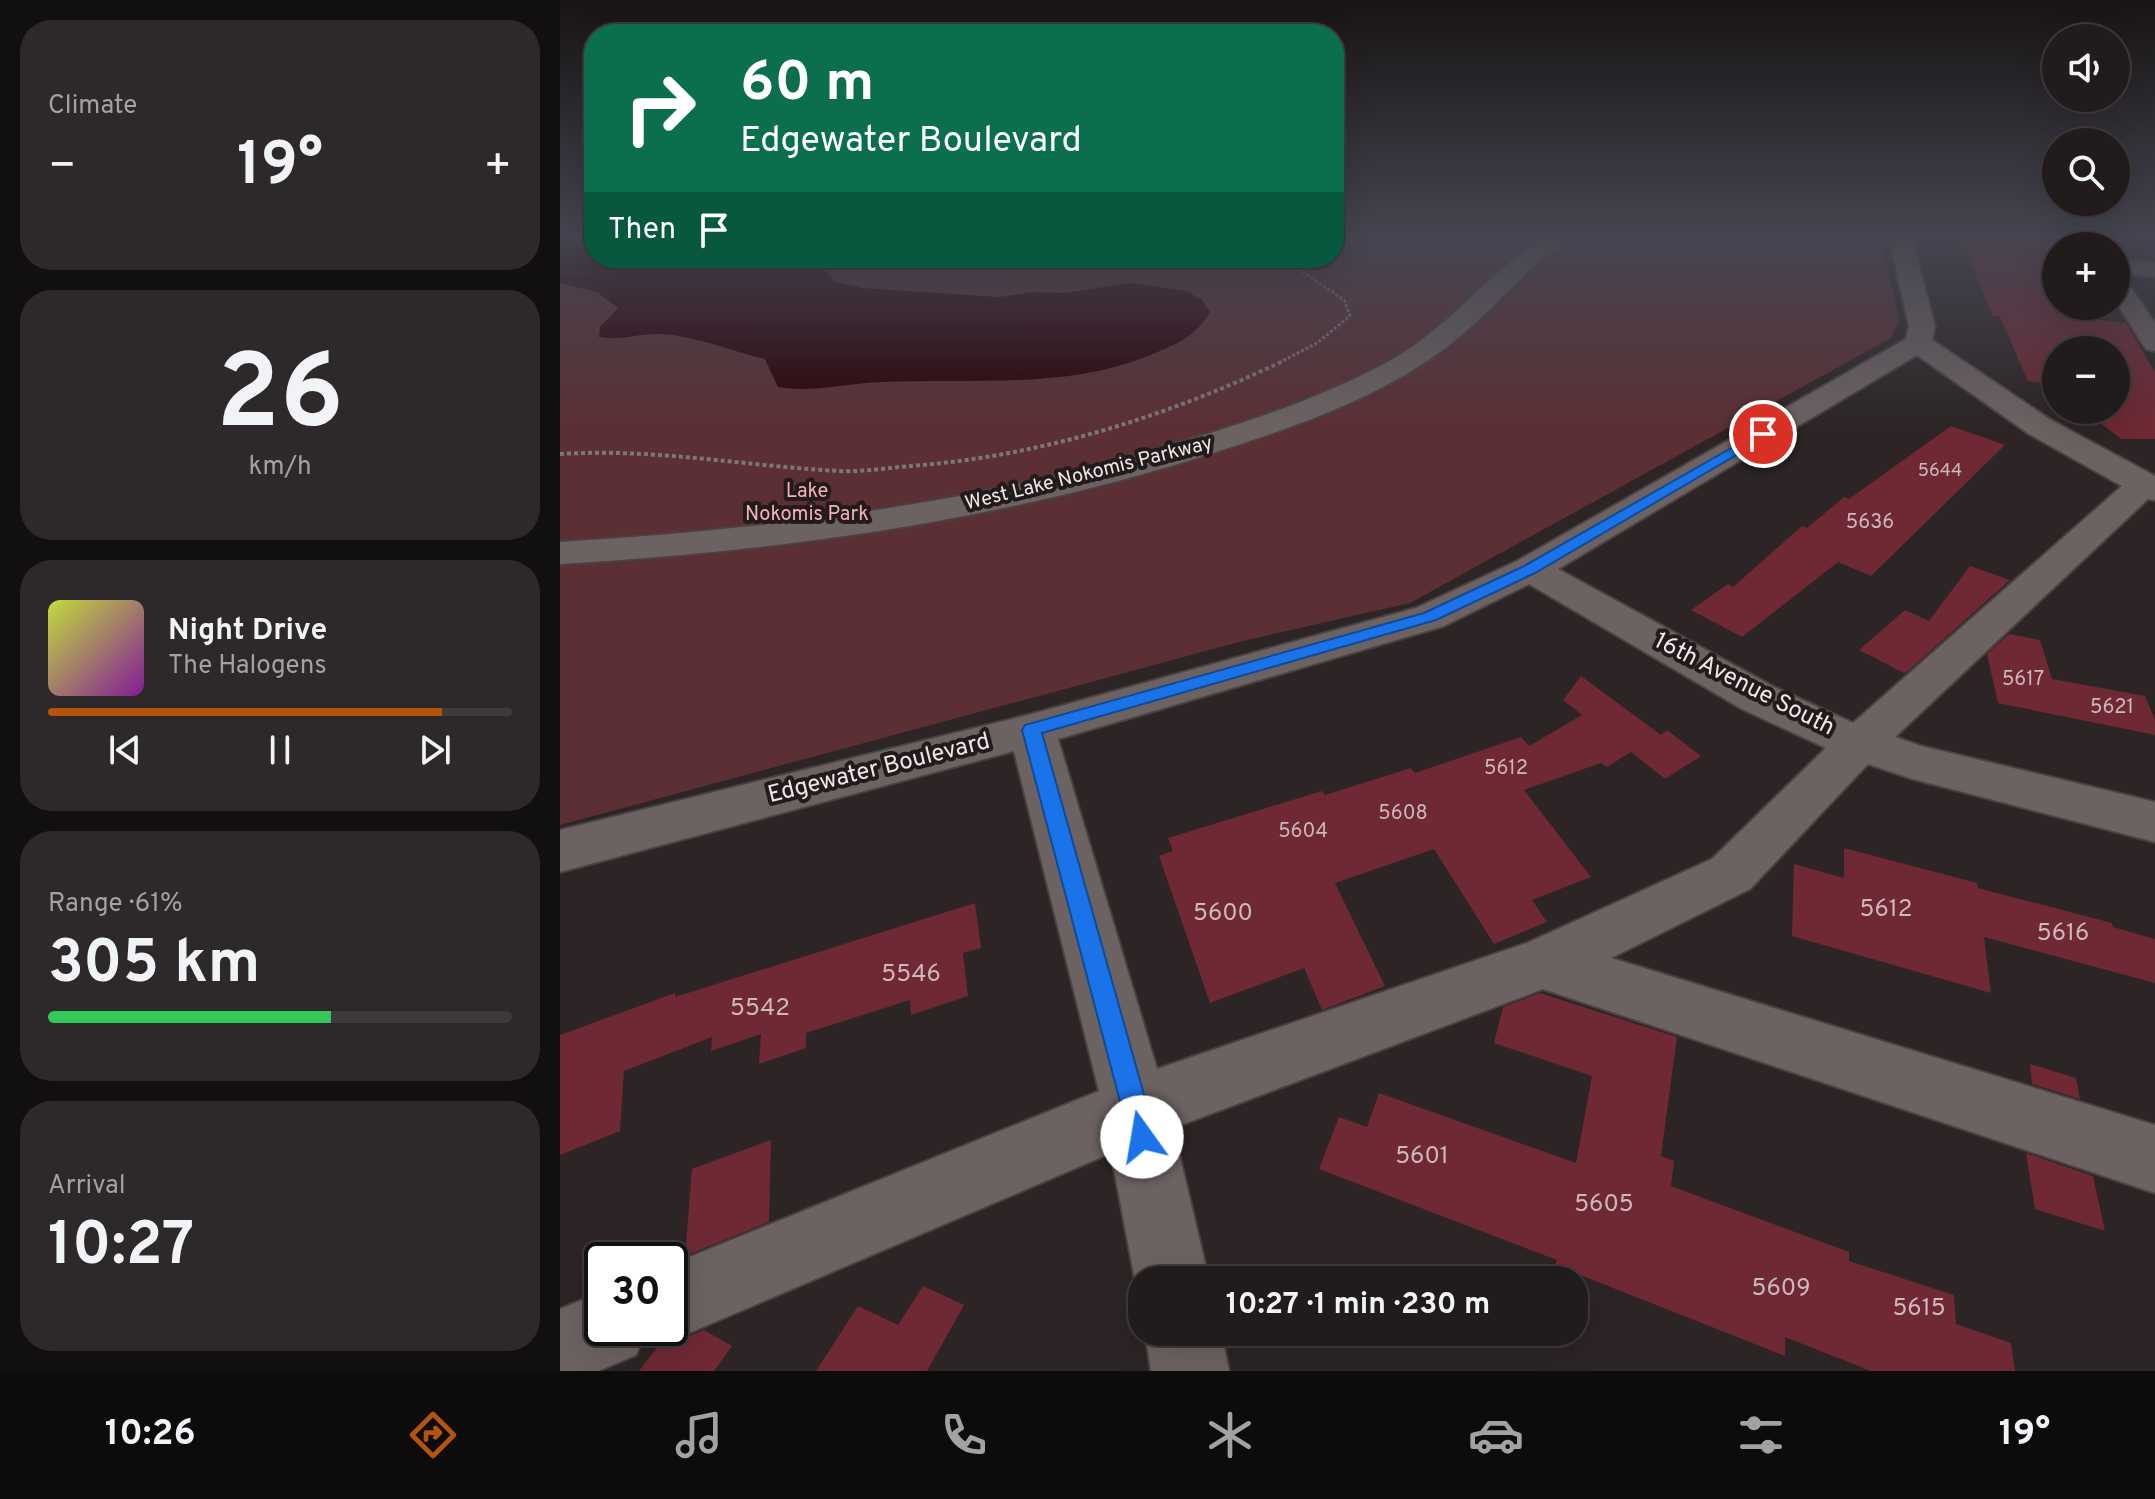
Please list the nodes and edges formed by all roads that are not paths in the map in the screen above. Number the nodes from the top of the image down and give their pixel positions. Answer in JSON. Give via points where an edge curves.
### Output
{"nodes":[{"id":1,"x":1484,"y":301,"type":"edge"},
{"id":2,"x":1916,"y":301,"type":"edge"},
{"id":3,"x":2130,"y":305,"type":"edge"},
{"id":4,"x":1918,"y":343,"type":"junction"},
{"id":5,"x":2155,"y":343,"type":"edge"},
{"id":6,"x":2150,"y":487,"type":"edge"},
{"id":7,"x":560,"y":553,"type":"edge"},
{"id":8,"x":1530,"y":569,"type":"junction"},
{"id":9,"x":1032,"y":730,"type":"junction"},
{"id":10,"x":1860,"y":743,"type":"junction"},
{"id":11,"x":2155,"y":822,"type":"edge"},
{"id":12,"x":560,"y":851,"type":"edge"},
{"id":13,"x":1543,"y":963,"type":"junction"},
{"id":14,"x":1136,"y":1109,"type":"junction"},
{"id":15,"x":2155,"y":1159,"type":"edge"},
{"id":16,"x":1169,"y":1266,"type":"edge"},
{"id":17,"x":688,"y":1296,"type":"edge"},
{"id":18,"x":584,"y":1338,"type":"edge"},
{"id":19,"x":560,"y":1348,"type":"edge"}],
"edges":[{"from":1,"to":7,"type":"street","name":"West Lake Nokomis Parkway","via":[[1451,333],[1401,366],[1337,397],[1217,442],[1011,496],[899,519],[744,539]]},
{"from":2,"to":4,"type":"street","via":[[1922,326]]},
{"from":3,"to":5,"type":"street"},
{"from":4,"to":6,"type":"street","via":[[2040,427]]},
{"from":4,"to":8,"type":"street","name":"Edgewater Boulevard"},
{"from":6,"to":10,"type":"street"},
{"from":8,"to":9,"type":"street","name":"Edgewater Boulevard","via":[[1430,617]]},
{"from":8,"to":10,"type":"street","name":"16th Avenue South","via":[[1758,698]]},
{"from":9,"to":12,"type":"street","name":"Edgewater Boulevard"},
{"from":9,"to":14,"type":"street"},
{"from":10,"to":11,"type":"street","name":"16th Avenue South","via":[[1913,762]]},
{"from":10,"to":13,"type":"street","via":[[1731,874]]},
{"from":13,"to":14,"type":"street"},
{"from":13,"to":15,"type":"street"},
{"from":14,"to":16,"type":"street"},
{"from":14,"to":17,"type":"street"},
{"from":18,"to":19,"type":"street"}]}
